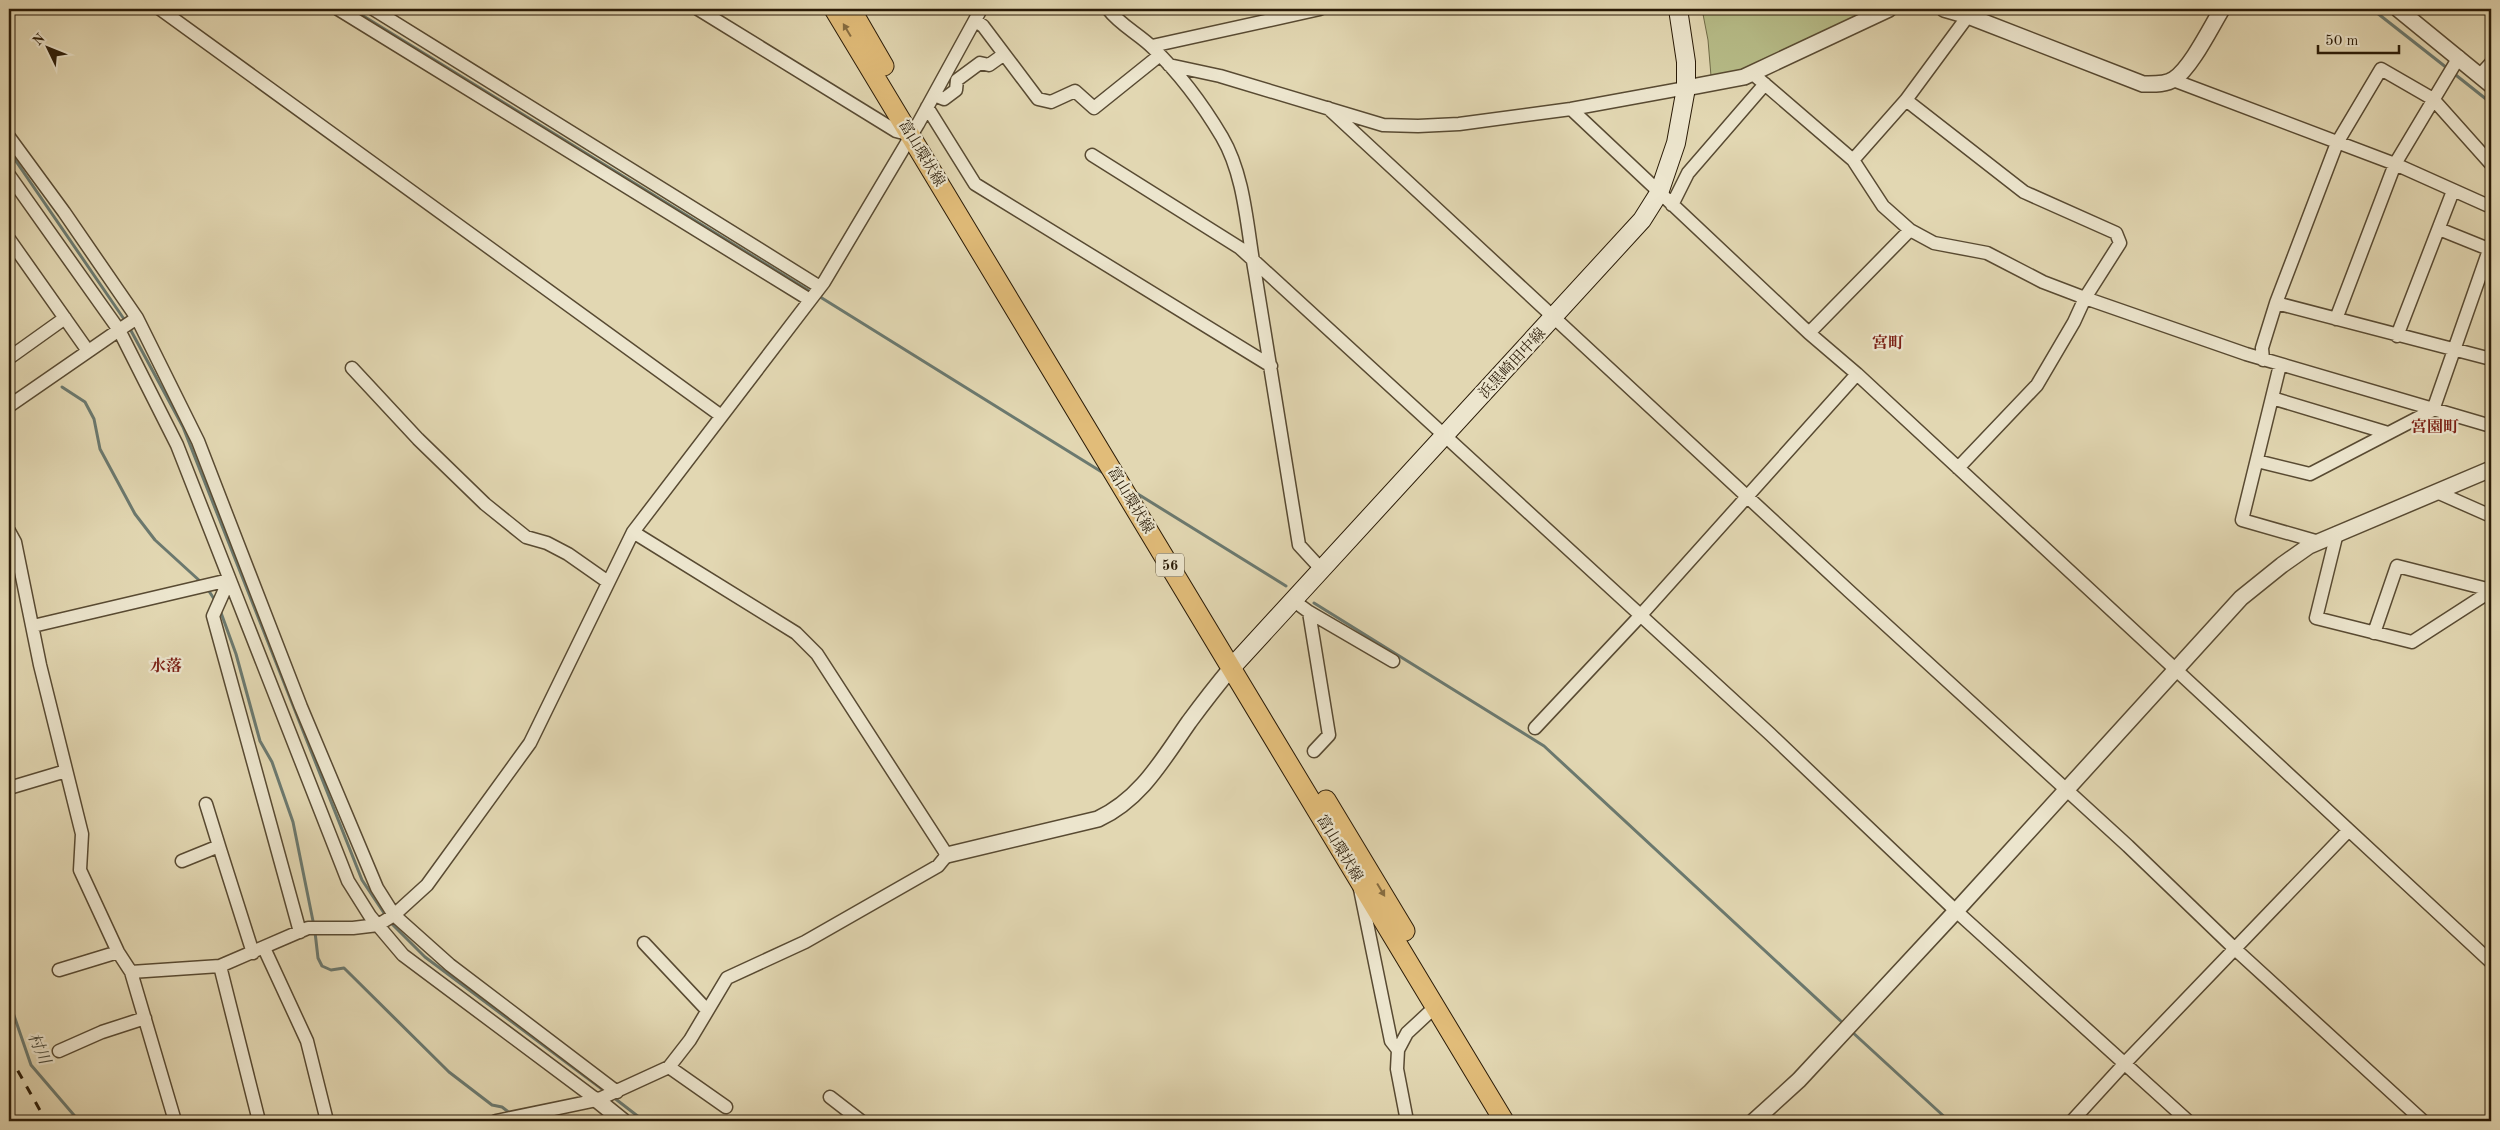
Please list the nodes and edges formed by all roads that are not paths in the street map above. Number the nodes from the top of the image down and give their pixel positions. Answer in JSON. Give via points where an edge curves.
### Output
{"nodes":[{"id":1,"x":160,"y":9,"type":"edge"},
{"id":2,"x":338,"y":9,"type":"edge"},
{"id":3,"x":373,"y":9,"type":"edge"},
{"id":4,"x":698,"y":9,"type":"edge"},
{"id":5,"x":834,"y":9,"type":"edge"},
{"id":6,"x":850,"y":9,"type":"edge"},
{"id":7,"x":982,"y":9,"type":"edge"},
{"id":8,"x":1108,"y":9,"type":"edge"},
{"id":9,"x":1320,"y":9,"type":"edge"},
{"id":10,"x":1678,"y":9,"type":"edge"},
{"id":11,"x":1889,"y":9,"type":"edge"},
{"id":12,"x":1944,"y":9,"type":"edge"},
{"id":13,"x":2222,"y":9,"type":"edge"},
{"id":14,"x":2398,"y":9,"type":"edge"},
{"id":15,"x":1968,"y":16,"type":"junction"},
{"id":16,"x":976,"y":21,"type":"junction"},
{"id":17,"x":1156,"y":50,"type":"junction"},
{"id":18,"x":1003,"y":54,"type":"junction"},
{"id":19,"x":2459,"y":57,"type":"junction"},
{"id":20,"x":2491,"y":62,"type":"edge"},
{"id":21,"x":464,"y":65,"type":"junction"},
{"id":22,"x":1170,"y":65,"type":"junction"},
{"id":23,"x":1753,"y":74,"type":"junction"},
{"id":24,"x":454,"y":80,"type":"junction"},
{"id":25,"x":2173,"y":80,"type":"junction"},
{"id":26,"x":2486,"y":80,"type":"edge"},
{"id":27,"x":1764,"y":84,"type":"junction"},
{"id":28,"x":1686,"y":88,"type":"junction"},
{"id":29,"x":934,"y":95,"type":"junction"},
{"id":30,"x":2433,"y":99,"type":"junction"},
{"id":31,"x":1906,"y":100,"type":"junction"},
{"id":32,"x":927,"y":107,"type":"junction"},
{"id":33,"x":1328,"y":108,"type":"junction"},
{"id":34,"x":1571,"y":109,"type":"junction"},
{"id":35,"x":915,"y":130,"type":"junction"},
{"id":36,"x":9,"y":137,"type":"edge"},
{"id":37,"x":2336,"y":143,"type":"junction"},
{"id":38,"x":1092,"y":155,"type":"dead end"},
{"id":39,"x":1853,"y":160,"type":"junction"},
{"id":40,"x":2395,"y":164,"type":"junction"},
{"id":41,"x":2491,"y":164,"type":"edge"},
{"id":42,"x":9,"y":175,"type":"edge"},
{"id":43,"x":2453,"y":191,"type":"junction"},
{"id":44,"x":1665,"y":199,"type":"junction"},
{"id":45,"x":2491,"y":206,"type":"edge"},
{"id":46,"x":2439,"y":229,"type":"junction"},
{"id":47,"x":1910,"y":230,"type":"junction"},
{"id":48,"x":9,"y":239,"type":"edge"},
{"id":49,"x":2490,"y":250,"type":"edge"},
{"id":50,"x":1252,"y":259,"type":"junction"},
{"id":51,"x":820,"y":287,"type":"junction"},
{"id":52,"x":2085,"y":298,"type":"junction"},
{"id":53,"x":810,"y":300,"type":"junction"},
{"id":54,"x":2276,"y":303,"type":"junction"},
{"id":55,"x":65,"y":318,"type":"junction"},
{"id":56,"x":137,"y":318,"type":"junction"},
{"id":57,"x":1554,"y":318,"type":"junction"},
{"id":58,"x":2336,"y":319,"type":"junction"},
{"id":59,"x":119,"y":330,"type":"junction"},
{"id":60,"x":1809,"y":333,"type":"junction"},
{"id":61,"x":2397,"y":336,"type":"junction"},
{"id":62,"x":2455,"y":350,"type":"junction"},
{"id":63,"x":88,"y":351,"type":"junction"},
{"id":64,"x":10,"y":355,"type":"edge"},
{"id":65,"x":2491,"y":359,"type":"edge"},
{"id":66,"x":2263,"y":360,"type":"junction"},
{"id":67,"x":1271,"y":366,"type":"junction"},
{"id":68,"x":2280,"y":366,"type":"junction"},
{"id":69,"x":352,"y":368,"type":"dead end"},
{"id":70,"x":1857,"y":374,"type":"junction"},
{"id":71,"x":2272,"y":398,"type":"junction"},
{"id":72,"x":9,"y":406,"type":"edge"},
{"id":73,"x":2432,"y":410,"type":"junction"},
{"id":74,"x":720,"y":415,"type":"junction"},
{"id":75,"x":2491,"y":426,"type":"edge"},
{"id":76,"x":2388,"y":433,"type":"junction"},
{"id":77,"x":1446,"y":436,"type":"junction"},
{"id":78,"x":2256,"y":461,"type":"junction"},
{"id":79,"x":1958,"y":468,"type":"junction"},
{"id":80,"x":2491,"y":469,"type":"edge"},
{"id":81,"x":2439,"y":493,"type":"junction"},
{"id":82,"x":1748,"y":496,"type":"junction"},
{"id":83,"x":2491,"y":516,"type":"edge"},
{"id":84,"x":9,"y":531,"type":"edge"},
{"id":85,"x":632,"y":532,"type":"junction"},
{"id":86,"x":2337,"y":533,"type":"junction"},
{"id":87,"x":2319,"y":542,"type":"junction"},
{"id":88,"x":1322,"y":570,"type":"junction"},
{"id":89,"x":229,"y":580,"type":"junction"},
{"id":90,"x":608,"y":582,"type":"junction"},
{"id":91,"x":2491,"y":590,"type":"edge"},
{"id":92,"x":1294,"y":601,"type":"junction"},
{"id":93,"x":1309,"y":612,"type":"junction"},
{"id":94,"x":1640,"y":616,"type":"junction"},
{"id":95,"x":32,"y":626,"type":"junction"},
{"id":96,"x":2374,"y":633,"type":"junction"},
{"id":97,"x":1393,"y":661,"type":"dead end"},
{"id":98,"x":1236,"y":662,"type":"junction"},
{"id":99,"x":2176,"y":669,"type":"junction"},
{"id":100,"x":1535,"y":728,"type":"dead end"},
{"id":101,"x":1314,"y":751,"type":"dead end"},
{"id":102,"x":66,"y":771,"type":"junction"},
{"id":103,"x":9,"y":788,"type":"edge"},
{"id":104,"x":2066,"y":790,"type":"junction"},
{"id":105,"x":206,"y":804,"type":"dead end"},
{"id":106,"x":2348,"y":831,"type":"junction"},
{"id":107,"x":219,"y":846,"type":"junction"},
{"id":108,"x":947,"y":854,"type":"junction"},
{"id":109,"x":182,"y":861,"type":"dead end"},
{"id":110,"x":1357,"y":877,"type":"junction"},
{"id":111,"x":1956,"y":911,"type":"junction"},
{"id":112,"x":394,"y":915,"type":"junction"},
{"id":113,"x":378,"y":925,"type":"junction"},
{"id":114,"x":300,"y":932,"type":"junction"},
{"id":115,"x":644,"y":943,"type":"dead end"},
{"id":116,"x":2235,"y":949,"type":"junction"},
{"id":117,"x":259,"y":950,"type":"junction"},
{"id":118,"x":118,"y":952,"type":"junction"},
{"id":119,"x":2491,"y":962,"type":"edge"},
{"id":120,"x":220,"y":966,"type":"junction"},
{"id":121,"x":59,"y":970,"type":"dead end"},
{"id":122,"x":131,"y":972,"type":"junction"},
{"id":123,"x":1435,"y":1007,"type":"junction"},
{"id":124,"x":706,"y":1009,"type":"junction"},
{"id":125,"x":145,"y":1018,"type":"junction"},
{"id":126,"x":1398,"y":1050,"type":"junction"},
{"id":127,"x":59,"y":1051,"type":"dead end"},
{"id":128,"x":2125,"y":1063,"type":"junction"},
{"id":129,"x":668,"y":1067,"type":"junction"},
{"id":130,"x":618,"y":1092,"type":"junction"},
{"id":131,"x":830,"y":1097,"type":"dead end"},
{"id":132,"x":597,"y":1100,"type":"junction"},
{"id":133,"x":726,"y":1107,"type":"dead end"},
{"id":134,"x":617,"y":1119,"type":"edge"},
{"id":135,"x":175,"y":1121,"type":"edge"},
{"id":136,"x":260,"y":1121,"type":"edge"},
{"id":137,"x":327,"y":1121,"type":"edge"},
{"id":138,"x":496,"y":1121,"type":"edge"},
{"id":139,"x":861,"y":1121,"type":"edge"},
{"id":140,"x":1408,"y":1121,"type":"edge"},
{"id":141,"x":1504,"y":1121,"type":"edge"},
{"id":142,"x":1518,"y":1121,"type":"edge"},
{"id":143,"x":1754,"y":1121,"type":"edge"},
{"id":144,"x":2072,"y":1121,"type":"edge"},
{"id":145,"x":2188,"y":1121,"type":"edge"},
{"id":146,"x":2423,"y":1121,"type":"edge"}],
"edges":[{"from":1,"to":74,"type":"street"},
{"from":2,"to":24,"type":"street"},
{"from":3,"to":21,"type":"street"},
{"from":4,"to":35,"type":"street","via":[[896,132]]},
{"from":35,"to":5,"type":"main road","name":"富山環状線","number":"56","one_way":true},
{"from":6,"to":35,"type":"main road","name":"富山環状線","number":"56"},
{"from":7,"to":16,"type":"street"},
{"from":8,"to":17,"type":"street"},
{"from":9,"to":17,"type":"street"},
{"from":10,"to":28,"type":"main road","name":"浜黒崎田中線","via":[[1686,62]]},
{"from":11,"to":23,"type":"street"},
{"from":12,"to":15,"type":"street"},
{"from":13,"to":25,"type":"street"},
{"from":14,"to":19,"type":"street"},
{"from":15,"to":25,"type":"street","via":[[2143,84]]},
{"from":15,"to":31,"type":"street"},
{"from":16,"to":18,"type":"street","via":[[984,26]]},
{"from":16,"to":29,"type":"street"},
{"from":17,"to":18,"type":"street","via":[[1094,108],[1075,91],[1051,102],[1038,99]]},
{"from":17,"to":22,"type":"street"},
{"from":18,"to":29,"type":"street","via":[[989,65],[980,62],[957,80],[956,90],[944,99]]},
{"from":19,"to":26,"type":"street"},
{"from":19,"to":30,"type":"street"},
{"from":20,"to":26,"type":"street"},
{"from":21,"to":24,"type":"street"},
{"from":21,"to":51,"type":"street"},
{"from":22,"to":33,"type":"street","via":[[1220,76]]},
{"from":22,"to":50,"type":"street","via":[[1194,95],[1227,147],[1240,184]]},
{"from":23,"to":27,"type":"street"},
{"from":23,"to":28,"type":"street"},
{"from":24,"to":53,"type":"street"},
{"from":25,"to":37,"type":"street"},
{"from":27,"to":39,"type":"street"},
{"from":27,"to":44,"type":"street"},
{"from":28,"to":34,"type":"street"},
{"from":28,"to":44,"type":"main road","name":"浜黒崎田中線"},
{"from":29,"to":32,"type":"street"},
{"from":30,"to":37,"type":"street","via":[[2380,69]]},
{"from":30,"to":40,"type":"street"},
{"from":30,"to":41,"type":"street"},
{"from":31,"to":39,"type":"street"},
{"from":31,"to":52,"type":"street","via":[[2024,192],[2116,233],[2120,243]]},
{"from":32,"to":35,"type":"street"},
{"from":32,"to":67,"type":"street","via":[[975,184]]},
{"from":33,"to":34,"type":"street","via":[[1383,124],[1418,126],[1459,124]]},
{"from":33,"to":57,"type":"street"},
{"from":34,"to":44,"type":"street"},
{"from":35,"to":51,"type":"street"},
{"from":35,"to":98,"type":"main road","name":"富山環状線","number":"56"},
{"from":36,"to":56,"type":"street"},
{"from":37,"to":40,"type":"street"},
{"from":37,"to":54,"type":"street"},
{"from":38,"to":50,"type":"street","via":[[1240,248]]},
{"from":39,"to":47,"type":"street","via":[[1883,206]]},
{"from":40,"to":43,"type":"street"},
{"from":40,"to":58,"type":"street"},
{"from":42,"to":59,"type":"street"},
{"from":43,"to":45,"type":"street"},
{"from":43,"to":46,"type":"street"},
{"from":44,"to":57,"type":"main road","name":"浜黒崎田中線"},
{"from":44,"to":60,"type":"street"},
{"from":46,"to":49,"type":"street"},
{"from":46,"to":61,"type":"street"},
{"from":47,"to":52,"type":"street","via":[[1934,243],[1987,253],[2043,282]]},
{"from":47,"to":60,"type":"street"},
{"from":48,"to":55,"type":"street"},
{"from":49,"to":62,"type":"street"},
{"from":50,"to":67,"type":"street"},
{"from":50,"to":77,"type":"street"},
{"from":51,"to":53,"type":"street"},
{"from":52,"to":66,"type":"street"},
{"from":52,"to":79,"type":"street","via":[[2037,385]]},
{"from":53,"to":74,"type":"street"},
{"from":54,"to":58,"type":"street"},
{"from":54,"to":66,"type":"street","via":[[2262,348]]},
{"from":55,"to":63,"type":"street"},
{"from":55,"to":64,"type":"street"},
{"from":56,"to":59,"type":"street"},
{"from":56,"to":112,"type":"street","via":[[198,441],[362,857]]},
{"from":57,"to":77,"type":"main road","name":"浜黒崎田中線"},
{"from":57,"to":82,"type":"street"},
{"from":58,"to":61,"type":"street"},
{"from":59,"to":63,"type":"street"},
{"from":59,"to":89,"type":"street","via":[[177,445]]},
{"from":60,"to":70,"type":"street"},
{"from":61,"to":62,"type":"street"},
{"from":62,"to":65,"type":"street"},
{"from":62,"to":73,"type":"street"},
{"from":63,"to":72,"type":"street"},
{"from":66,"to":68,"type":"street"},
{"from":67,"to":88,"type":"street","via":[[1299,545]]},
{"from":68,"to":71,"type":"street"},
{"from":68,"to":73,"type":"street"},
{"from":69,"to":90,"type":"street","via":[[485,504],[526,537],[568,554]]},
{"from":70,"to":79,"type":"street"},
{"from":70,"to":82,"type":"street"},
{"from":71,"to":76,"type":"street"},
{"from":71,"to":78,"type":"street"},
{"from":73,"to":75,"type":"street"},
{"from":73,"to":76,"type":"street"},
{"from":74,"to":85,"type":"street"},
{"from":76,"to":78,"type":"street","via":[[2310,474]]},
{"from":77,"to":88,"type":"main road","name":"浜黒崎田中線"},
{"from":77,"to":94,"type":"street"},
{"from":78,"to":87,"type":"street","via":[[2242,520]]},
{"from":79,"to":99,"type":"street"},
{"from":80,"to":81,"type":"street"},
{"from":81,"to":83,"type":"street"},
{"from":81,"to":86,"type":"street"},
{"from":82,"to":94,"type":"street"},
{"from":82,"to":104,"type":"street"},
{"from":84,"to":95,"type":"street"},
{"from":85,"to":90,"type":"street"},
{"from":85,"to":108,"type":"street","via":[[796,633],[817,654]]},
{"from":86,"to":87,"type":"street"},
{"from":86,"to":96,"type":"street","via":[[2316,618]]},
{"from":87,"to":99,"type":"street","via":[[2282,565],[2241,598]]},
{"from":88,"to":92,"type":"main road","name":"浜黒崎田中線"},
{"from":89,"to":95,"type":"street"},
{"from":89,"to":113,"type":"street","via":[[348,881]]},
{"from":89,"to":114,"type":"street","via":[[213,616]]},
{"from":90,"to":112,"type":"street","via":[[530,743],[427,885]]},
{"from":91,"to":96,"type":"street","via":[[2412,642]]},
{"from":91,"to":96,"type":"street","via":[[2397,566]]},
{"from":92,"to":93,"type":"street"},
{"from":92,"to":98,"type":"main road","name":"浜黒崎田中線"},
{"from":93,"to":97,"type":"street"},
{"from":93,"to":101,"type":"street","via":[[1329,735]]},
{"from":94,"to":100,"type":"street"},
{"from":94,"to":111,"type":"street"},
{"from":95,"to":102,"type":"street"},
{"from":98,"to":108,"type":"street","via":[[1147,781],[1112,812]]},
{"from":98,"to":110,"type":"main road","name":"富山環状線","number":"56"},
{"from":98,"to":142,"type":"main road","name":"富山環状線","number":"56","one_way":true},
{"from":99,"to":104,"type":"street"},
{"from":99,"to":106,"type":"street"},
{"from":102,"to":103,"type":"street"},
{"from":102,"to":118,"type":"street","via":[[82,834],[80,870]]},
{"from":104,"to":111,"type":"street"},
{"from":104,"to":116,"type":"street"},
{"from":105,"to":107,"type":"street"},
{"from":106,"to":116,"type":"street"},
{"from":106,"to":119,"type":"street"},
{"from":107,"to":109,"type":"street"},
{"from":107,"to":117,"type":"street"},
{"from":108,"to":124,"type":"street","via":[[938,866],[805,942],[727,978]]},
{"from":110,"to":123,"type":"main road","name":"富山環状線","number":"56"},
{"from":110,"to":126,"type":"street","via":[[1391,1041]]},
{"from":111,"to":128,"type":"street"},
{"from":111,"to":143,"type":"street","via":[[1799,1080]]},
{"from":112,"to":113,"type":"street"},
{"from":112,"to":130,"type":"street","via":[[450,965]]},
{"from":113,"to":114,"type":"street","via":[[308,928]]},
{"from":113,"to":132,"type":"street","via":[[403,955]]},
{"from":114,"to":117,"type":"street"},
{"from":115,"to":124,"type":"street"},
{"from":116,"to":128,"type":"street"},
{"from":116,"to":146,"type":"street"},
{"from":117,"to":120,"type":"street"},
{"from":117,"to":137,"type":"street","via":[[307,1041]]},
{"from":118,"to":121,"type":"street"},
{"from":118,"to":122,"type":"street"},
{"from":120,"to":122,"type":"street"},
{"from":120,"to":136,"type":"street"},
{"from":122,"to":125,"type":"street"},
{"from":123,"to":126,"type":"street","via":[[1407,1033]]},
{"from":123,"to":141,"type":"main road","name":"富山環状線","number":"56"},
{"from":124,"to":129,"type":"street","via":[[690,1040]]},
{"from":125,"to":127,"type":"street"},
{"from":125,"to":135,"type":"street"},
{"from":126,"to":140,"type":"street","via":[[1397,1069]]},
{"from":128,"to":144,"type":"street"},
{"from":128,"to":145,"type":"street"},
{"from":129,"to":130,"type":"street"},
{"from":129,"to":133,"type":"street"},
{"from":130,"to":132,"type":"street"},
{"from":131,"to":139,"type":"street"},
{"from":132,"to":134,"type":"street"},
{"from":132,"to":138,"type":"street"}]}
